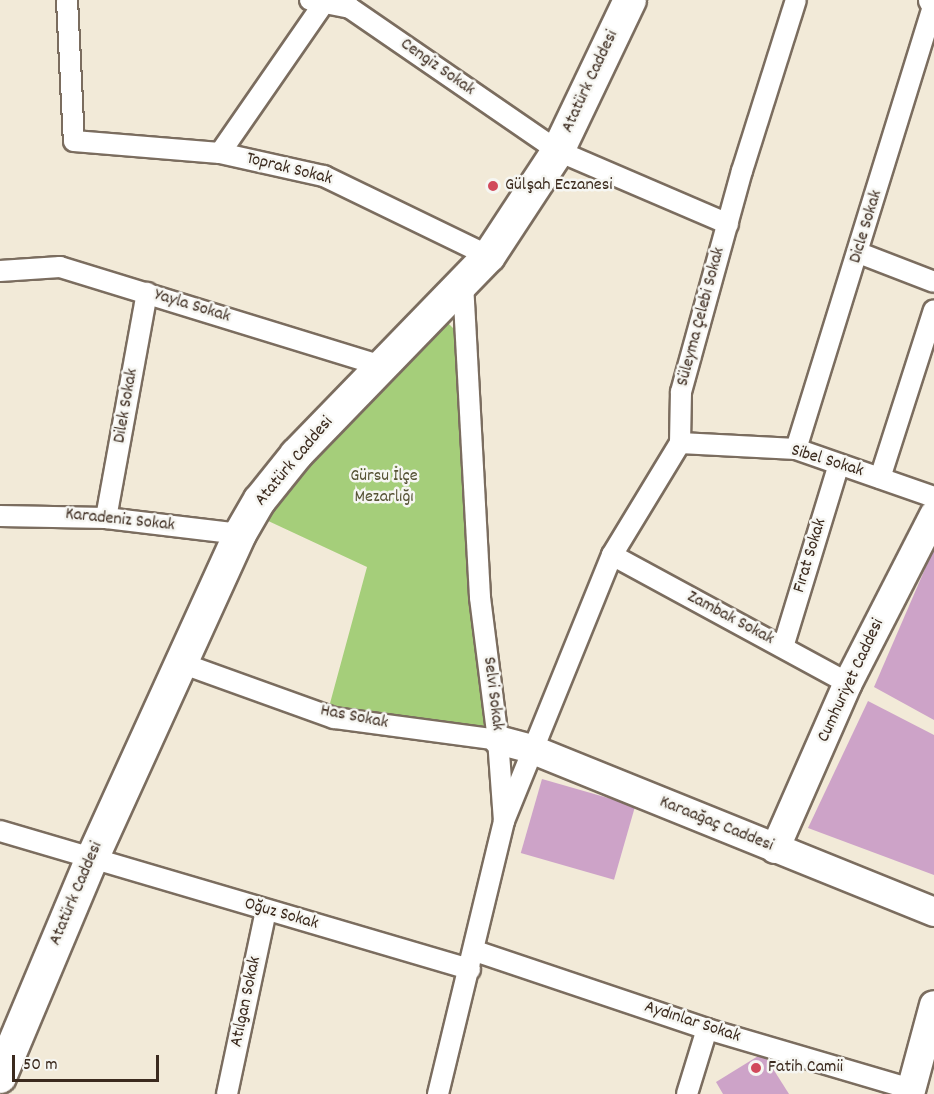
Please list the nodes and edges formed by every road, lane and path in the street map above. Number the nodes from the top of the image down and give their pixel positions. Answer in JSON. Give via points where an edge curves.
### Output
{"nodes":[{"id":1,"x":67,"y":0,"type":"edge"},
{"id":2,"x":321,"y":0,"type":"edge"},
{"id":3,"x":796,"y":0,"type":"edge"},
{"id":4,"x":624,"y":1,"type":"edge"},
{"id":5,"x":934,"y":1,"type":"edge"},
{"id":6,"x":558,"y":151,"type":"junction"},
{"id":7,"x":220,"y":153,"type":"junction"},
{"id":8,"x":728,"y":224,"type":"junction"},
{"id":9,"x":859,"y":253,"type":"junction"},
{"id":10,"x":489,"y":256,"type":"junction"},
{"id":11,"x":0,"y":271,"type":"edge"},
{"id":12,"x":934,"y":282,"type":"edge"},
{"id":13,"x":463,"y":286,"type":"junction"},
{"id":14,"x":147,"y":293,"type":"junction"},
{"id":15,"x":934,"y":310,"type":"edge"},
{"id":16,"x":381,"y":366,"type":"junction"},
{"id":17,"x":680,"y":443,"type":"junction"},
{"id":18,"x":796,"y":449,"type":"junction"},
{"id":19,"x":839,"y":464,"type":"junction"},
{"id":20,"x":880,"y":478,"type":"junction"},
{"id":21,"x":934,"y":497,"type":"edge"},
{"id":22,"x":934,"y":515,"type":"edge"},
{"id":23,"x":0,"y":516,"type":"edge"},
{"id":24,"x":106,"y":518,"type":"junction"},
{"id":25,"x":240,"y":534,"type":"junction"},
{"id":26,"x":612,"y":555,"type":"junction"},
{"id":27,"x":783,"y":647,"type":"junction"},
{"id":28,"x":181,"y":663,"type":"junction"},
{"id":29,"x":848,"y":683,"type":"junction"},
{"id":30,"x":498,"y":740,"type":"junction"},
{"id":31,"x":531,"y":749,"type":"junction"},
{"id":32,"x":504,"y":821,"type":"junction"},
{"id":33,"x":0,"y":831,"type":"edge"},
{"id":34,"x":776,"y":849,"type":"junction"},
{"id":35,"x":91,"y":861,"type":"junction"},
{"id":36,"x":266,"y":910,"type":"junction"},
{"id":37,"x":934,"y":912,"type":"edge"},
{"id":38,"x":472,"y":960,"type":"junction"},
{"id":39,"x":934,"y":1005,"type":"edge"},
{"id":40,"x":707,"y":1029,"type":"junction"},
{"id":41,"x":0,"y":1077,"type":"edge"},
{"id":42,"x":910,"y":1092,"type":"edge"},
{"id":43,"x":227,"y":1094,"type":"edge"},
{"id":44,"x":438,"y":1094,"type":"edge"},
{"id":45,"x":687,"y":1094,"type":"edge"}],
"edges":[{"from":1,"to":7,"type":"street","name":"Toprak Sokak","via":[[74,141]]},
{"from":2,"to":6,"type":"street","name":"Cengiz Sokak","via":[[350,8]]},
{"from":2,"to":7,"type":"street"},
{"from":3,"to":8,"type":"street","name":"Süleyma Çelebi Sokak"},
{"from":4,"to":6,"type":"main road","name":"Atatürk Caddesi"},
{"from":5,"to":9,"type":"street","name":"Dicle Sokak"},
{"from":6,"to":8,"type":"street","name":"Cengiz Sokak"},
{"from":6,"to":10,"type":"main road","name":"Atatürk Caddesi"},
{"from":7,"to":10,"type":"street","name":"Toprak Sokak","via":[[324,176]]},
{"from":8,"to":17,"type":"street","name":"Süleyma Çelebi Sokak","via":[[681,393]]},
{"from":9,"to":12,"type":"street"},
{"from":9,"to":18,"type":"street","name":"Dicle Sokak"},
{"from":10,"to":13,"type":"main road","name":"Atatürk Caddesi"},
{"from":11,"to":14,"type":"street","name":"Yayla Sokak","via":[[60,267]]},
{"from":13,"to":16,"type":"main road","name":"Atatürk Caddesi"},
{"from":13,"to":30,"type":"street","name":"Selvi Sokak","via":[[480,597]]},
{"from":14,"to":16,"type":"street","name":"Yayla Sokak"},
{"from":14,"to":24,"type":"street","name":"Dilek Sokak"},
{"from":15,"to":20,"type":"street"},
{"from":16,"to":25,"type":"main road","name":"Atatürk Caddesi","via":[[296,455],[260,500]]},
{"from":17,"to":18,"type":"street","name":"Sibel Sokak"},
{"from":17,"to":26,"type":"street"},
{"from":18,"to":19,"type":"street","name":"Sibel Sokak"},
{"from":19,"to":20,"type":"street","name":"Sibel Sokak"},
{"from":19,"to":27,"type":"street","name":"Fırat Sokak"},
{"from":20,"to":21,"type":"street","name":"Sibel Sokak"},
{"from":22,"to":29,"type":"street","name":"Cumhuriyet Caddesi"},
{"from":23,"to":24,"type":"street","name":"Karadeniz Sokak"},
{"from":24,"to":25,"type":"street","name":"Karadeniz Sokak"},
{"from":25,"to":28,"type":"main road","name":"Atatürk Caddesi"},
{"from":26,"to":27,"type":"street","name":"Zambak Sokak"},
{"from":26,"to":31,"type":"street"},
{"from":27,"to":29,"type":"street","name":"Zambak Sokak"},
{"from":28,"to":30,"type":"street","name":"Has Sokak","via":[[334,718]]},
{"from":28,"to":35,"type":"main road","name":"Atatürk Caddesi"},
{"from":29,"to":34,"type":"street","name":"Cumhuriyet Caddesi"},
{"from":30,"to":31,"type":"street","name":"Karaağaç Caddesi"},
{"from":30,"to":32,"type":"street","name":"Selvi Sokak"},
{"from":31,"to":32,"type":"street"},
{"from":31,"to":34,"type":"street","name":"Karaağaç Caddesi"},
{"from":32,"to":38,"type":"street","name":"Selvi Sokak"},
{"from":33,"to":35,"type":"street","name":"Oğuz Sokak"},
{"from":34,"to":37,"type":"street","name":"Karaağaç Caddesi"},
{"from":35,"to":36,"type":"street","name":"Oğuz Sokak"},
{"from":35,"to":41,"type":"main road","name":"Atatürk Caddesi"},
{"from":36,"to":38,"type":"street","name":"Oğuz Sokak"},
{"from":36,"to":43,"type":"street","name":"Atılgan Sokak"},
{"from":38,"to":40,"type":"street","name":"Aydınlar Sokak"},
{"from":38,"to":44,"type":"street","name":"Selvi Sokak"},
{"from":39,"to":42,"type":"street"},
{"from":40,"to":42,"type":"street","name":"Aydınlar Sokak"},
{"from":40,"to":45,"type":"street"}]}
